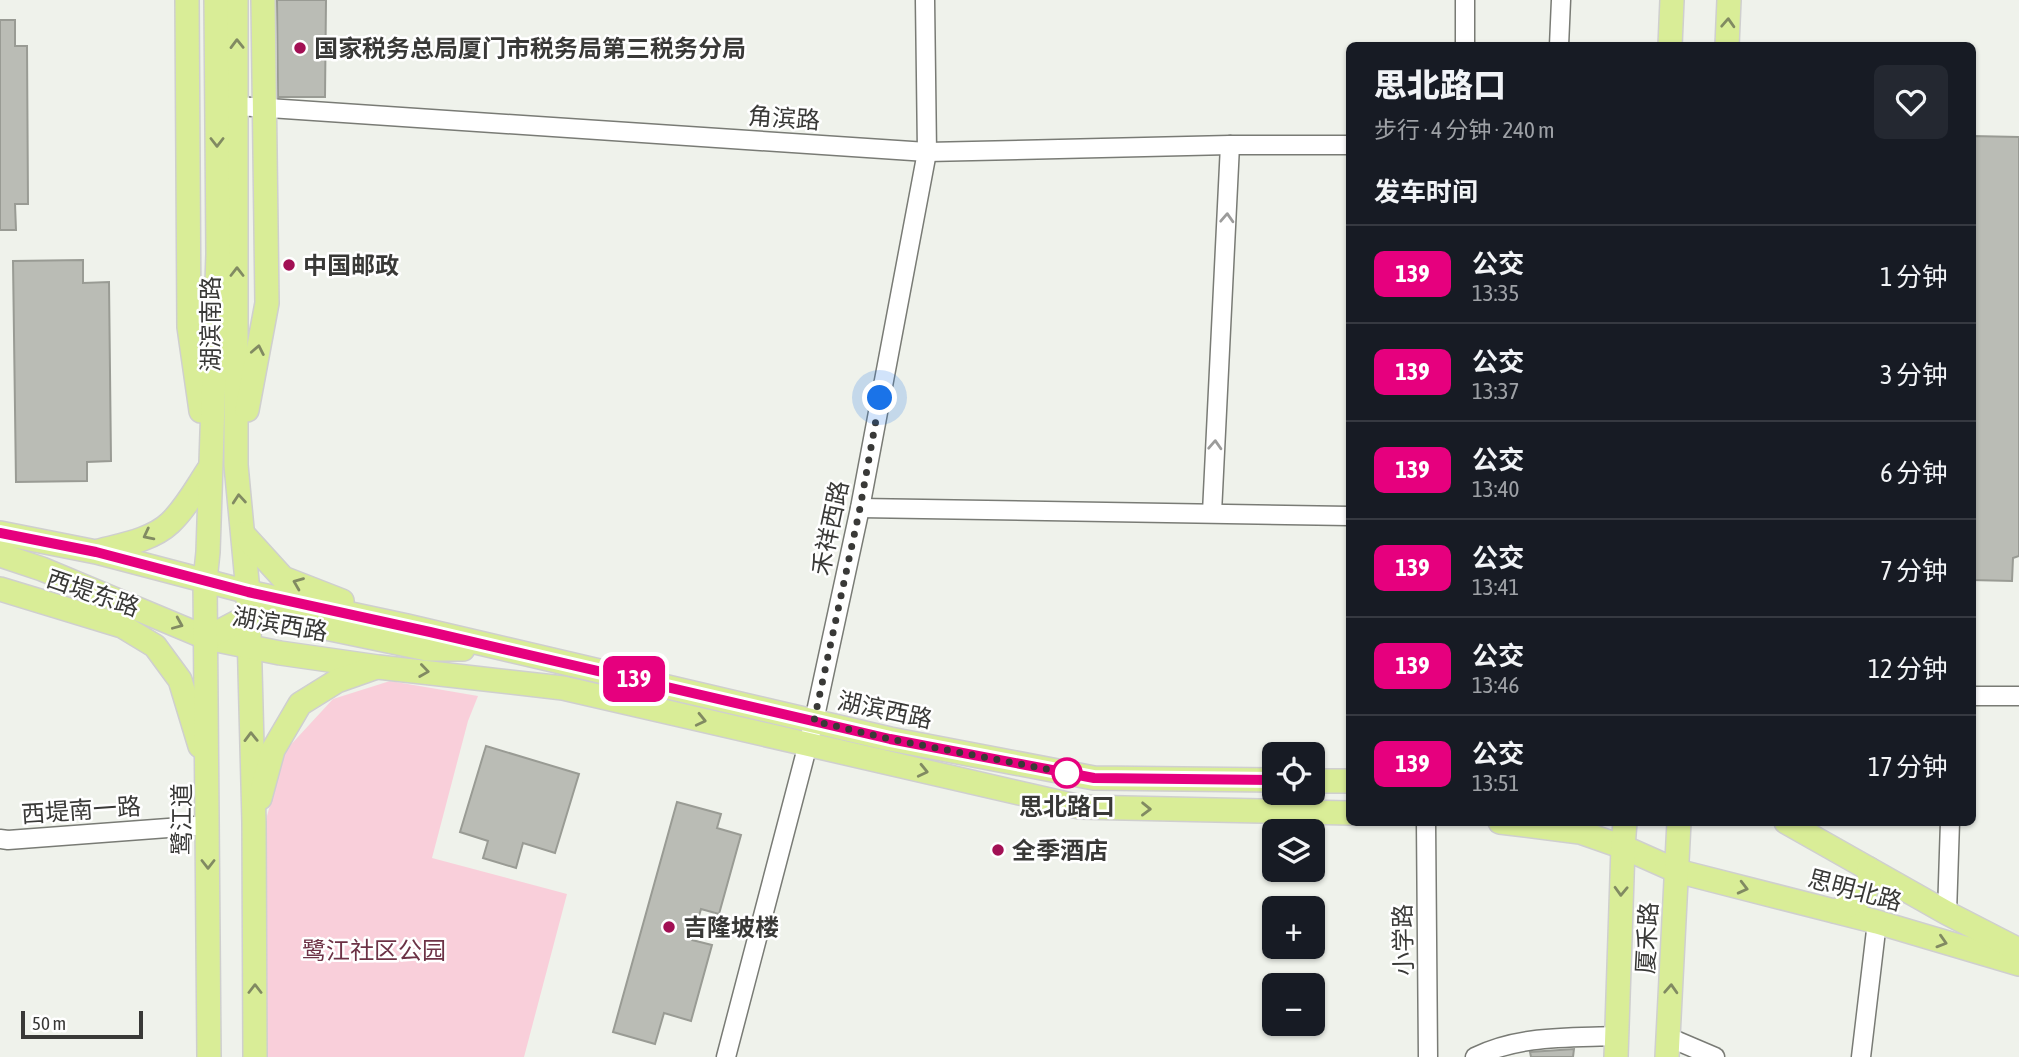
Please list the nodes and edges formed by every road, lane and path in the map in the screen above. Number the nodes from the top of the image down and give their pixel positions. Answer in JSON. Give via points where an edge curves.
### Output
{"nodes":[{"id":1,"x":187,"y":0,"type":"edge"},
{"id":2,"x":216,"y":0,"type":"edge"},
{"id":3,"x":236,"y":0,"type":"edge"},
{"id":4,"x":263,"y":0,"type":"edge"},
{"id":5,"x":925,"y":0,"type":"edge"},
{"id":6,"x":1465,"y":0,"type":"edge"},
{"id":7,"x":1561,"y":0,"type":"edge"},
{"id":8,"x":1672,"y":0,"type":"edge"},
{"id":9,"x":1729,"y":0,"type":"edge"},
{"id":10,"x":1465,"y":42,"type":"edge"},
{"id":11,"x":1559,"y":42,"type":"edge"},
{"id":12,"x":1670,"y":42,"type":"edge"},
{"id":13,"x":1727,"y":42,"type":"edge"},
{"id":14,"x":227,"y":105,"type":"junction"},
{"id":15,"x":266,"y":108,"type":"junction"},
{"id":16,"x":1230,"y":145,"type":"junction"},
{"id":17,"x":1346,"y":145,"type":"edge"},
{"id":18,"x":927,"y":152,"type":"junction"},
{"id":19,"x":236,"y":465,"type":"junction"},
{"id":20,"x":209,"y":468,"type":"junction"},
{"id":21,"x":860,"y":508,"type":"junction"},
{"id":22,"x":1212,"y":513,"type":"junction"},
{"id":23,"x":1346,"y":516,"type":"edge"},
{"id":24,"x":0,"y":533,"type":"edge"},
{"id":25,"x":243,"y":534,"type":"junction"},
{"id":26,"x":96,"y":552,"type":"junction"},
{"id":27,"x":0,"y":555,"type":"edge"},
{"id":28,"x":205,"y":581,"type":"junction"},
{"id":29,"x":0,"y":583,"type":"edge"},
{"id":30,"x":0,"y":589,"type":"edge"},
{"id":31,"x":248,"y":592,"type":"junction"},
{"id":32,"x":51,"y":604,"type":"junction"},
{"id":33,"x":248,"y":616,"type":"junction"},
{"id":34,"x":407,"y":626,"type":"junction"},
{"id":35,"x":207,"y":638,"type":"junction"},
{"id":36,"x":249,"y":647,"type":"junction"},
{"id":37,"x":502,"y":648,"type":"junction"},
{"id":38,"x":377,"y":667,"type":"junction"},
{"id":39,"x":1976,"y":696,"type":"edge"},
{"id":40,"x":2019,"y":696,"type":"edge"},
{"id":41,"x":814,"y":721,"type":"junction"},
{"id":42,"x":807,"y":745,"type":"junction"},
{"id":43,"x":207,"y":771,"type":"junction"},
{"id":44,"x":1262,"y":780,"type":"edge"},
{"id":45,"x":1325,"y":780,"type":"edge"},
{"id":46,"x":1346,"y":781,"type":"edge"},
{"id":47,"x":1346,"y":813,"type":"edge"},
{"id":48,"x":254,"y":822,"type":"junction"},
{"id":49,"x":208,"y":825,"type":"junction"},
{"id":50,"x":1426,"y":826,"type":"edge"},
{"id":51,"x":1532,"y":826,"type":"edge"},
{"id":52,"x":1625,"y":826,"type":"edge"},
{"id":53,"x":1679,"y":826,"type":"edge"},
{"id":54,"x":1800,"y":826,"type":"edge"},
{"id":55,"x":1950,"y":826,"type":"edge"},
{"id":56,"x":1820,"y":832,"type":"edge"},
{"id":57,"x":0,"y":839,"type":"edge"},
{"id":58,"x":1623,"y":847,"type":"junction"},
{"id":59,"x":1868,"y":869,"type":"junction"},
{"id":60,"x":1677,"y":871,"type":"junction"},
{"id":61,"x":1835,"y":911,"type":"junction"},
{"id":62,"x":1947,"y":913,"type":"junction"},
{"id":63,"x":1877,"y":922,"type":"junction"},
{"id":64,"x":2019,"y":950,"type":"edge"},
{"id":65,"x":2019,"y":964,"type":"edge"},
{"id":66,"x":1616,"y":1046,"type":"edge"},
{"id":67,"x":1667,"y":1047,"type":"edge"},
{"id":68,"x":209,"y":1057,"type":"edge"},
{"id":69,"x":255,"y":1057,"type":"edge"},
{"id":70,"x":726,"y":1057,"type":"edge"},
{"id":71,"x":1429,"y":1057,"type":"edge"},
{"id":72,"x":1475,"y":1057,"type":"edge"},
{"id":73,"x":1715,"y":1057,"type":"edge"},
{"id":74,"x":1861,"y":1057,"type":"edge"}],
"edges":[{"from":1,"to":20,"type":"main road","via":[[189,327]]},
{"from":2,"to":14,"type":"main road","name":"湖滨南路"},
{"from":14,"to":3,"type":"main road","name":"湖滨南路","one_way":true},
{"from":4,"to":15,"type":"main road"},
{"from":5,"to":18,"type":"street","name":"禾祥西路"},
{"from":6,"to":10,"type":"street"},
{"from":7,"to":11,"type":"street"},
{"from":8,"to":12,"type":"main road"},
{"from":13,"to":9,"type":"main road","one_way":true},
{"from":14,"to":15,"type":"street","name":"角滨路"},
{"from":19,"to":14,"type":"main road","name":"湖滨南路","one_way":true},
{"from":14,"to":20,"type":"main road","name":"湖滨南路","one_way":true},
{"from":15,"to":18,"type":"street","name":"角滨路"},
{"from":19,"to":15,"type":"main road","one_way":true,"via":[[267,303]]},
{"from":16,"to":17,"type":"street","name":"角滨路"},
{"from":16,"to":18,"type":"street","name":"角滨路"},
{"from":22,"to":16,"type":"street","one_way":true},
{"from":18,"to":21,"type":"street","name":"禾祥西路"},
{"from":25,"to":19,"type":"main road","name":"湖滨南路","one_way":true},
{"from":20,"to":26,"type":"main road","one_way":true,"via":[[169,524],[141,540]]},
{"from":20,"to":28,"type":"main road","name":"湖滨南路"},
{"from":21,"to":22,"type":"street"},
{"from":21,"to":41,"type":"street","name":"禾祥西路"},
{"from":22,"to":23,"type":"street"},
{"from":24,"to":26,"type":"main road","name":"湖滨西路"},
{"from":25,"to":31,"type":"main road","name":"湖滨南路"},
{"from":34,"to":25,"type":"main road","one_way":true,"via":[[283,578]]},
{"from":26,"to":28,"type":"main road","name":"湖滨西路"},
{"from":27,"to":35,"type":"main road","name":"湖滨西路","one_way":true},
{"from":28,"to":31,"type":"main road","name":"湖滨西路"},
{"from":28,"to":35,"type":"main road","name":"鹭江道"},
{"from":29,"to":32,"type":"main road"},
{"from":30,"to":32,"type":"main road","name":"西堤东路"},
{"from":31,"to":33,"type":"main road","name":"湖滨南路"},
{"from":31,"to":34,"type":"main road","name":"湖滨西路"},
{"from":32,"to":43,"type":"main road","name":"西堤东路","via":[[122,626],[155,646],[180,680]]},
{"from":33,"to":35,"type":"main road"},
{"from":33,"to":36,"type":"main road","name":"湖滨南路"},
{"from":33,"to":37,"type":"main road","via":[[428,649]]},
{"from":34,"to":37,"type":"main road","name":"湖滨西路"},
{"from":35,"to":36,"type":"main road","name":"湖滨西路"},
{"from":35,"to":43,"type":"main road","name":"鹭江道"},
{"from":36,"to":38,"type":"main road","name":"湖滨西路"},
{"from":48,"to":36,"type":"main road","one_way":true},
{"from":37,"to":41,"type":"main road","name":"湖滨西路"},
{"from":38,"to":42,"type":"main road","name":"湖滨西路","one_way":true,"via":[[563,688]]},
{"from":38,"to":48,"type":"main road","via":[[337,681],[300,704],[273,750]]},
{"from":39,"to":40,"type":"street"},
{"from":41,"to":42,"type":"street","name":"禾祥西路"},
{"from":41,"to":44,"type":"main road","name":"湖滨西路","via":[[1094,778]]},
{"from":42,"to":47,"type":"main road","name":"湖滨西路","one_way":true,"via":[[1080,807]]},
{"from":42,"to":70,"type":"street","name":"禾祥西路"},
{"from":43,"to":49,"type":"main road","name":"鹭江道"},
{"from":45,"to":46,"type":"main road"},
{"from":69,"to":48,"type":"main road","one_way":true},
{"from":49,"to":57,"type":"street","name":"西堤南一路"},
{"from":49,"to":68,"type":"main road","name":"鹭江道","one_way":true},
{"from":50,"to":71,"type":"street","name":"小学路"},
{"from":51,"to":58,"type":"main road","via":[[1580,832]]},
{"from":52,"to":58,"type":"main road","name":"厦禾路"},
{"from":53,"to":60,"type":"main road","name":"厦禾路"},
{"from":54,"to":56,"type":"main road","name":"思明北路"},
{"from":55,"to":62,"type":"street"},
{"from":56,"to":59,"type":"main road","name":"思明北路"},
{"from":58,"to":60,"type":"main road"},
{"from":58,"to":66,"type":"main road","name":"厦禾路","one_way":true},
{"from":59,"to":61,"type":"main road","via":[[1870,883],[1865,893],[1856,904]]},
{"from":59,"to":62,"type":"main road","name":"思明北路"},
{"from":60,"to":61,"type":"main road","name":"思明北路","one_way":true},
{"from":67,"to":60,"type":"main road","name":"厦禾路","one_way":true},
{"from":61,"to":63,"type":"main road","name":"思明北路"},
{"from":62,"to":64,"type":"main road","name":"思明北路"},
{"from":63,"to":65,"type":"main road","name":"思明北路","one_way":true},
{"from":63,"to":74,"type":"street"},
{"from":66,"to":72,"type":"street","via":[[1528,1040]]},
{"from":67,"to":73,"type":"street"}]}
